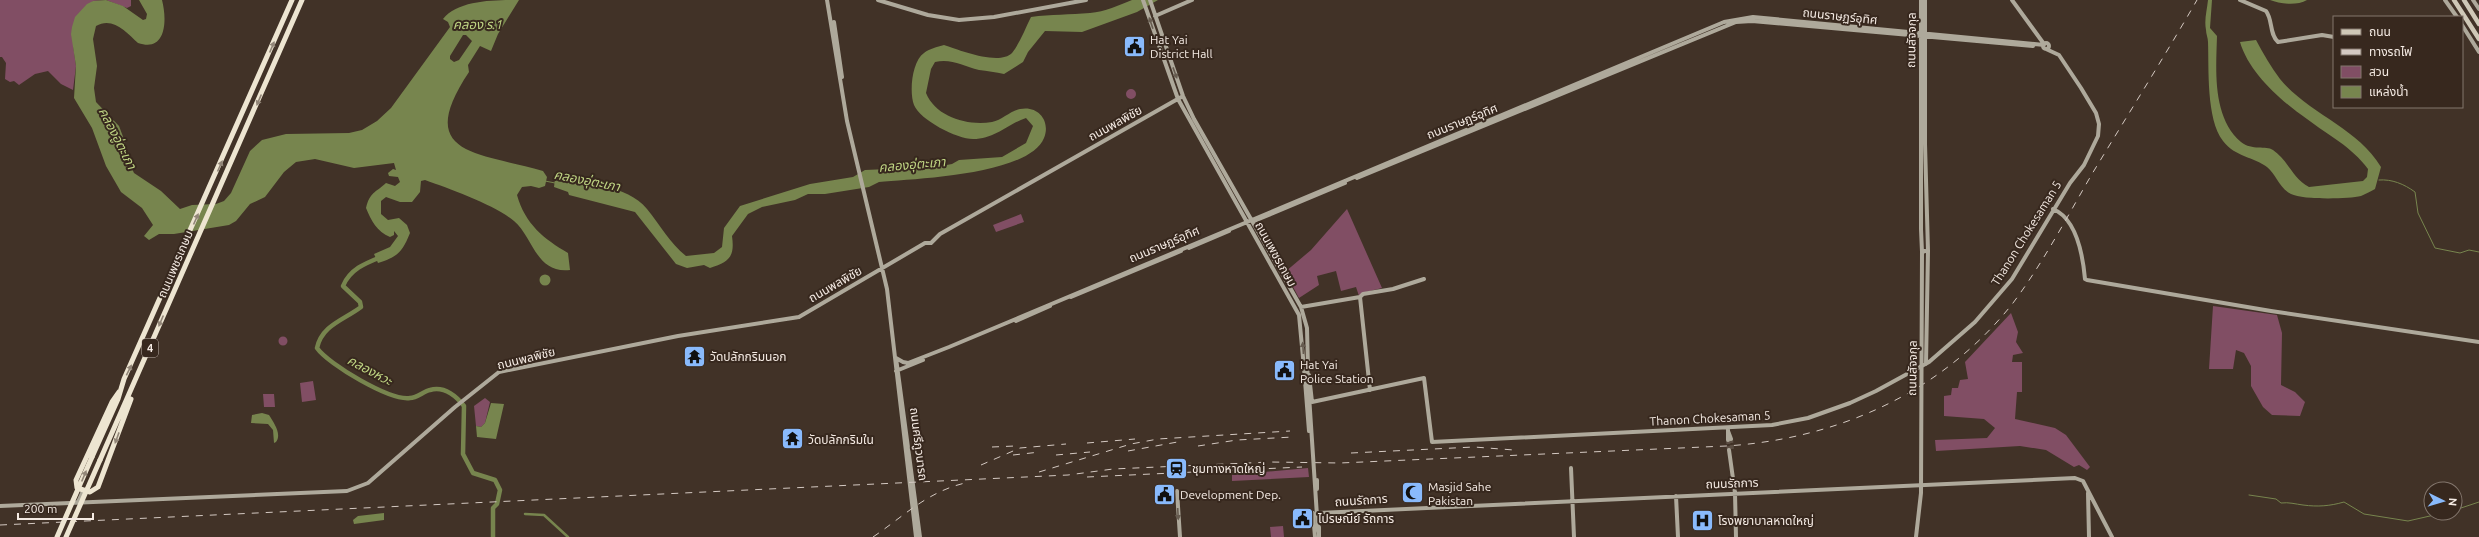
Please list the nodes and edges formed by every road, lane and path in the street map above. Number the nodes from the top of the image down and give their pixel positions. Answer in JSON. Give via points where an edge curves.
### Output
{"nodes":[{"id":1,"x":292,"y":0,"type":"edge"},
{"id":2,"x":302,"y":0,"type":"edge"},
{"id":3,"x":829,"y":0,"type":"edge"},
{"id":4,"x":878,"y":0,"type":"edge"},
{"id":5,"x":1086,"y":0,"type":"edge"},
{"id":6,"x":1143,"y":0,"type":"edge"},
{"id":7,"x":1150,"y":0,"type":"edge"},
{"id":8,"x":1192,"y":0,"type":"edge"},
{"id":9,"x":1921,"y":0,"type":"edge"},
{"id":10,"x":1925,"y":0,"type":"edge"},
{"id":11,"x":2012,"y":0,"type":"edge"},
{"id":12,"x":2240,"y":0,"type":"edge"},
{"id":13,"x":2445,"y":0,"type":"edge"},
{"id":14,"x":2454,"y":0,"type":"edge"},
{"id":15,"x":2464,"y":0,"type":"edge"},
{"id":16,"x":2473,"y":0,"type":"edge"},
{"id":17,"x":2479,"y":10,"type":"edge"},
{"id":18,"x":1155,"y":16,"type":"junction"},
{"id":19,"x":2456,"y":16,"type":"edge"},
{"id":20,"x":2479,"y":24,"type":"edge"},
{"id":21,"x":2463,"y":27,"type":"edge"},
{"id":22,"x":1922,"y":34,"type":"junction"},
{"id":23,"x":2333,"y":37,"type":"edge"},
{"id":24,"x":2479,"y":39,"type":"edge"},
{"id":25,"x":2045,"y":45,"type":"junction"},
{"id":26,"x":2479,"y":52,"type":"edge"},
{"id":27,"x":1183,"y":96,"type":"junction"},
{"id":28,"x":1178,"y":99,"type":"junction"},
{"id":29,"x":1359,"y":176,"type":"junction"},
{"id":30,"x":1325,"y":190,"type":"junction"},
{"id":31,"x":1925,"y":192,"type":"junction"},
{"id":32,"x":1921,"y":200,"type":"junction"},
{"id":33,"x":2053,"y":210,"type":"junction"},
{"id":34,"x":1249,"y":222,"type":"junction"},
{"id":35,"x":1928,"y":251,"type":"junction"},
{"id":36,"x":1922,"y":252,"type":"junction"},
{"id":37,"x":883,"y":268,"type":"junction"},
{"id":38,"x":1424,"y":279,"type":"dead end"},
{"id":39,"x":1360,"y":297,"type":"junction"},
{"id":40,"x":1301,"y":307,"type":"junction"},
{"id":41,"x":1304,"y":328,"type":"junction"},
{"id":42,"x":2479,"y":342,"type":"edge"},
{"id":43,"x":895,"y":356,"type":"junction"},
{"id":44,"x":910,"y":363,"type":"junction"},
{"id":45,"x":1926,"y":364,"type":"junction"},
{"id":46,"x":1306,"y":366,"type":"junction"},
{"id":47,"x":897,"y":369,"type":"junction"},
{"id":48,"x":139,"y":375,"type":"junction"},
{"id":49,"x":900,"y":379,"type":"junction"},
{"id":50,"x":1370,"y":390,"type":"junction"},
{"id":51,"x":120,"y":391,"type":"junction"},
{"id":52,"x":1728,"y":430,"type":"junction"},
{"id":53,"x":1730,"y":439,"type":"tunnel mouth"},
{"id":54,"x":1731,"y":449,"type":"tunnel mouth"},
{"id":55,"x":1571,"y":468,"type":"dead end"},
{"id":56,"x":1317,"y":480,"type":"dead end"},
{"id":57,"x":83,"y":491,"type":"junction"},
{"id":58,"x":1177,"y":491,"type":"dead end"},
{"id":59,"x":1735,"y":493,"type":"junction"},
{"id":60,"x":2088,"y":493,"type":"junction"},
{"id":61,"x":1676,"y":496,"type":"junction"},
{"id":62,"x":1573,"y":500,"type":"junction"},
{"id":63,"x":78,"y":502,"type":"junction"},
{"id":64,"x":0,"y":506,"type":"edge"},
{"id":65,"x":1318,"y":512,"type":"junction"},
{"id":66,"x":1313,"y":513,"type":"dead end"},
{"id":67,"x":57,"y":537,"type":"edge"},
{"id":68,"x":66,"y":537,"type":"edge"},
{"id":69,"x":916,"y":537,"type":"edge"},
{"id":70,"x":920,"y":537,"type":"edge"},
{"id":71,"x":1180,"y":537,"type":"edge"},
{"id":72,"x":1317,"y":537,"type":"edge"},
{"id":73,"x":1574,"y":537,"type":"edge"},
{"id":74,"x":1678,"y":537,"type":"edge"},
{"id":75,"x":1736,"y":537,"type":"edge"},
{"id":76,"x":1916,"y":537,"type":"edge"},
{"id":77,"x":2089,"y":537,"type":"edge"},
{"id":78,"x":2112,"y":537,"type":"edge"}],
"edges":[{"from":51,"to":1,"type":"highway","name":"ถนนเพชรเกษม","number":"4","one_way":true},
{"from":2,"to":48,"type":"highway","name":"ถนนเพชรเกษม","number":"4","one_way":true},
{"from":3,"to":37,"type":"street","name":"ถนนศรีภูวนารถ","via":[[858,170]]},
{"from":4,"to":5,"type":"street","via":[[928,15],[959,20],[994,17]]},
{"from":28,"to":6,"type":"street","name":"ถนนเพชรเกษม","one_way":true},
{"from":7,"to":18,"type":"street","name":"ถนนเพชรเกษม"},
{"from":8,"to":18,"type":"street"},
{"from":9,"to":22,"type":"street","name":"ถนนสัจจกุล"},
{"from":10,"to":22,"type":"street","name":"ถนนสัจจกุล"},
{"from":11,"to":25,"type":"street","name":"Thanon Chokesaman 5"},
{"from":12,"to":23,"type":"street","via":[[2266,11],[2274,38],[2278,42],[2322,35]]},
{"from":13,"to":19,"type":"street"},
{"from":14,"to":24,"type":"main road"},
{"from":15,"to":20,"type":"main road"},
{"from":16,"to":17,"type":"street"},
{"from":18,"to":27,"type":"street","name":"ถนนเพชรเกษม","one_way":true},
{"from":21,"to":26,"type":"street"},
{"from":22,"to":25,"type":"street","name":"ถนนราษฏร์อุทิศ"},
{"from":22,"to":29,"type":"street","name":"ถนนราษฏร์อุทิศ","via":[[1808,24],[1736,22],[1680,42],[1677,47]]},
{"from":22,"to":31,"type":"street","name":"ถนนสัจจกุล"},
{"from":22,"to":32,"type":"street","name":"ถนนสัจจกุล"},
{"from":25,"to":33,"type":"street","name":"Thanon Chokesaman 5","via":[[2063,62],[2091,104],[2096,113],[2099,130],[2095,146]]},
{"from":27,"to":28,"type":"street","name":"ถนนพลพิชัย"},
{"from":27,"to":34,"type":"street","name":"ถนนเพชรเกษม"},
{"from":28,"to":34,"type":"street","name":"ถนนเพชรเกษม"},
{"from":28,"to":37,"type":"street","name":"ถนนพลพิชัย","via":[[940,234],[931,243],[925,243]]},
{"from":29,"to":30,"type":"street","name":"ถนนราษฏร์อุทิศ"},
{"from":29,"to":30,"type":"street","name":"ถนนราษฏร์อุทิศ"},
{"from":30,"to":34,"type":"street","name":"ถนนราษฏร์อุทิศ"},
{"from":31,"to":32,"type":"street","name":"ถนนสัจจกุล"},
{"from":31,"to":35,"type":"street","name":"ถนนสัจจกุล"},
{"from":32,"to":36,"type":"street","name":"ถนนสัจจกุล"},
{"from":33,"to":42,"type":"street","via":[[2062,213],[2073,230],[2087,280]]},
{"from":33,"to":45,"type":"street","name":"Thanon Chokesaman 5","via":[[2012,279],[1975,322]]},
{"from":34,"to":40,"type":"street","name":"ถนนเพชรเกษม"},
{"from":34,"to":41,"type":"street","name":"ถนนเพชรเกษม","via":[[1296,308]]},
{"from":34,"to":44,"type":"street","name":"ถนนราษฏร์อุทิศ"},
{"from":35,"to":36,"type":"street"},
{"from":35,"to":45,"type":"street","name":"ถนนสัจจกุล"},
{"from":36,"to":76,"type":"street","name":"ถนนสัจจกุล","bridge":true,"via":[[1921,493]]},
{"from":37,"to":43,"type":"street","name":"ถนนศรีภูวนารถ"},
{"from":37,"to":63,"type":"street","name":"ถนนพลพิชัย","via":[[799,317],[678,336],[499,372],[368,483],[356,490]]},
{"from":38,"to":39,"type":"street","via":[[1393,289],[1363,294]]},
{"from":39,"to":40,"type":"street"},
{"from":39,"to":50,"type":"street"},
{"from":40,"to":41,"type":"street","name":"ถนนเพชรเกษม"},
{"from":41,"to":46,"type":"street","name":"ถนนเพชรเกษม"},
{"from":43,"to":44,"type":"street","via":[[903,362]]},
{"from":43,"to":47,"type":"street","name":"ถนนศรีภูวนารถ"},
{"from":44,"to":47,"type":"street","name":"ถนนราษฏร์อุทิศ"},
{"from":44,"to":49,"type":"street","via":[[902,372]]},
{"from":45,"to":52,"type":"street","name":"Thanon Chokesaman 5","via":[[1876,392],[1808,418]]},
{"from":46,"to":50,"type":"street","via":[[1312,402]]},
{"from":46,"to":72,"type":"street","name":"ถนนเพชรเกษม","bridge":true},
{"from":47,"to":49,"type":"street","name":"ถนนศรีภูวนารถ"},
{"from":47,"to":69,"type":"street","name":"ถนนศรีภูวนารถ"},
{"from":48,"to":57,"type":"highway","one_way":true,"via":[[98,487],[94,491]]},
{"from":48,"to":68,"type":"highway","name":"ถนนเพชรเกษม","number":"4","bridge":true},
{"from":49,"to":70,"type":"street","name":"ถนนศรีภูวนารถ"},
{"from":50,"to":52,"type":"street","name":"Thanon Chokesaman 5","via":[[1424,378],[1432,442]]},
{"from":51,"to":57,"type":"highway","via":[[112,402],[76,480],[78,488]]},
{"from":67,"to":51,"type":"highway","name":"ถนนเพชรเกษม","number":"4","one_way":true,"bridge":true},
{"from":52,"to":53,"type":"street"},
{"from":54,"to":59,"type":"street"},
{"from":55,"to":62,"type":"street"},
{"from":56,"to":65,"type":"street"},
{"from":57,"to":63,"type":"street"},
{"from":58,"to":71,"type":"street","one_way":true},
{"from":59,"to":60,"type":"street","name":"ถนนรัถการ","via":[[2075,478],[2081,479]]},
{"from":59,"to":61,"type":"street","name":"ถนนรัถการ"},
{"from":59,"to":75,"type":"street"},
{"from":60,"to":77,"type":"street"},
{"from":60,"to":78,"type":"street","name":"ถนนรัถการ"},
{"from":61,"to":62,"type":"street","name":"ถนนรัถการ"},
{"from":61,"to":74,"type":"street"},
{"from":62,"to":65,"type":"street","name":"ถนนรัถการ"},
{"from":62,"to":73,"type":"street"},
{"from":63,"to":64,"type":"street","name":"ถนนพลพิชัย"},
{"from":65,"to":72,"type":"street"},
{"from":66,"to":72,"type":"street"}]}
